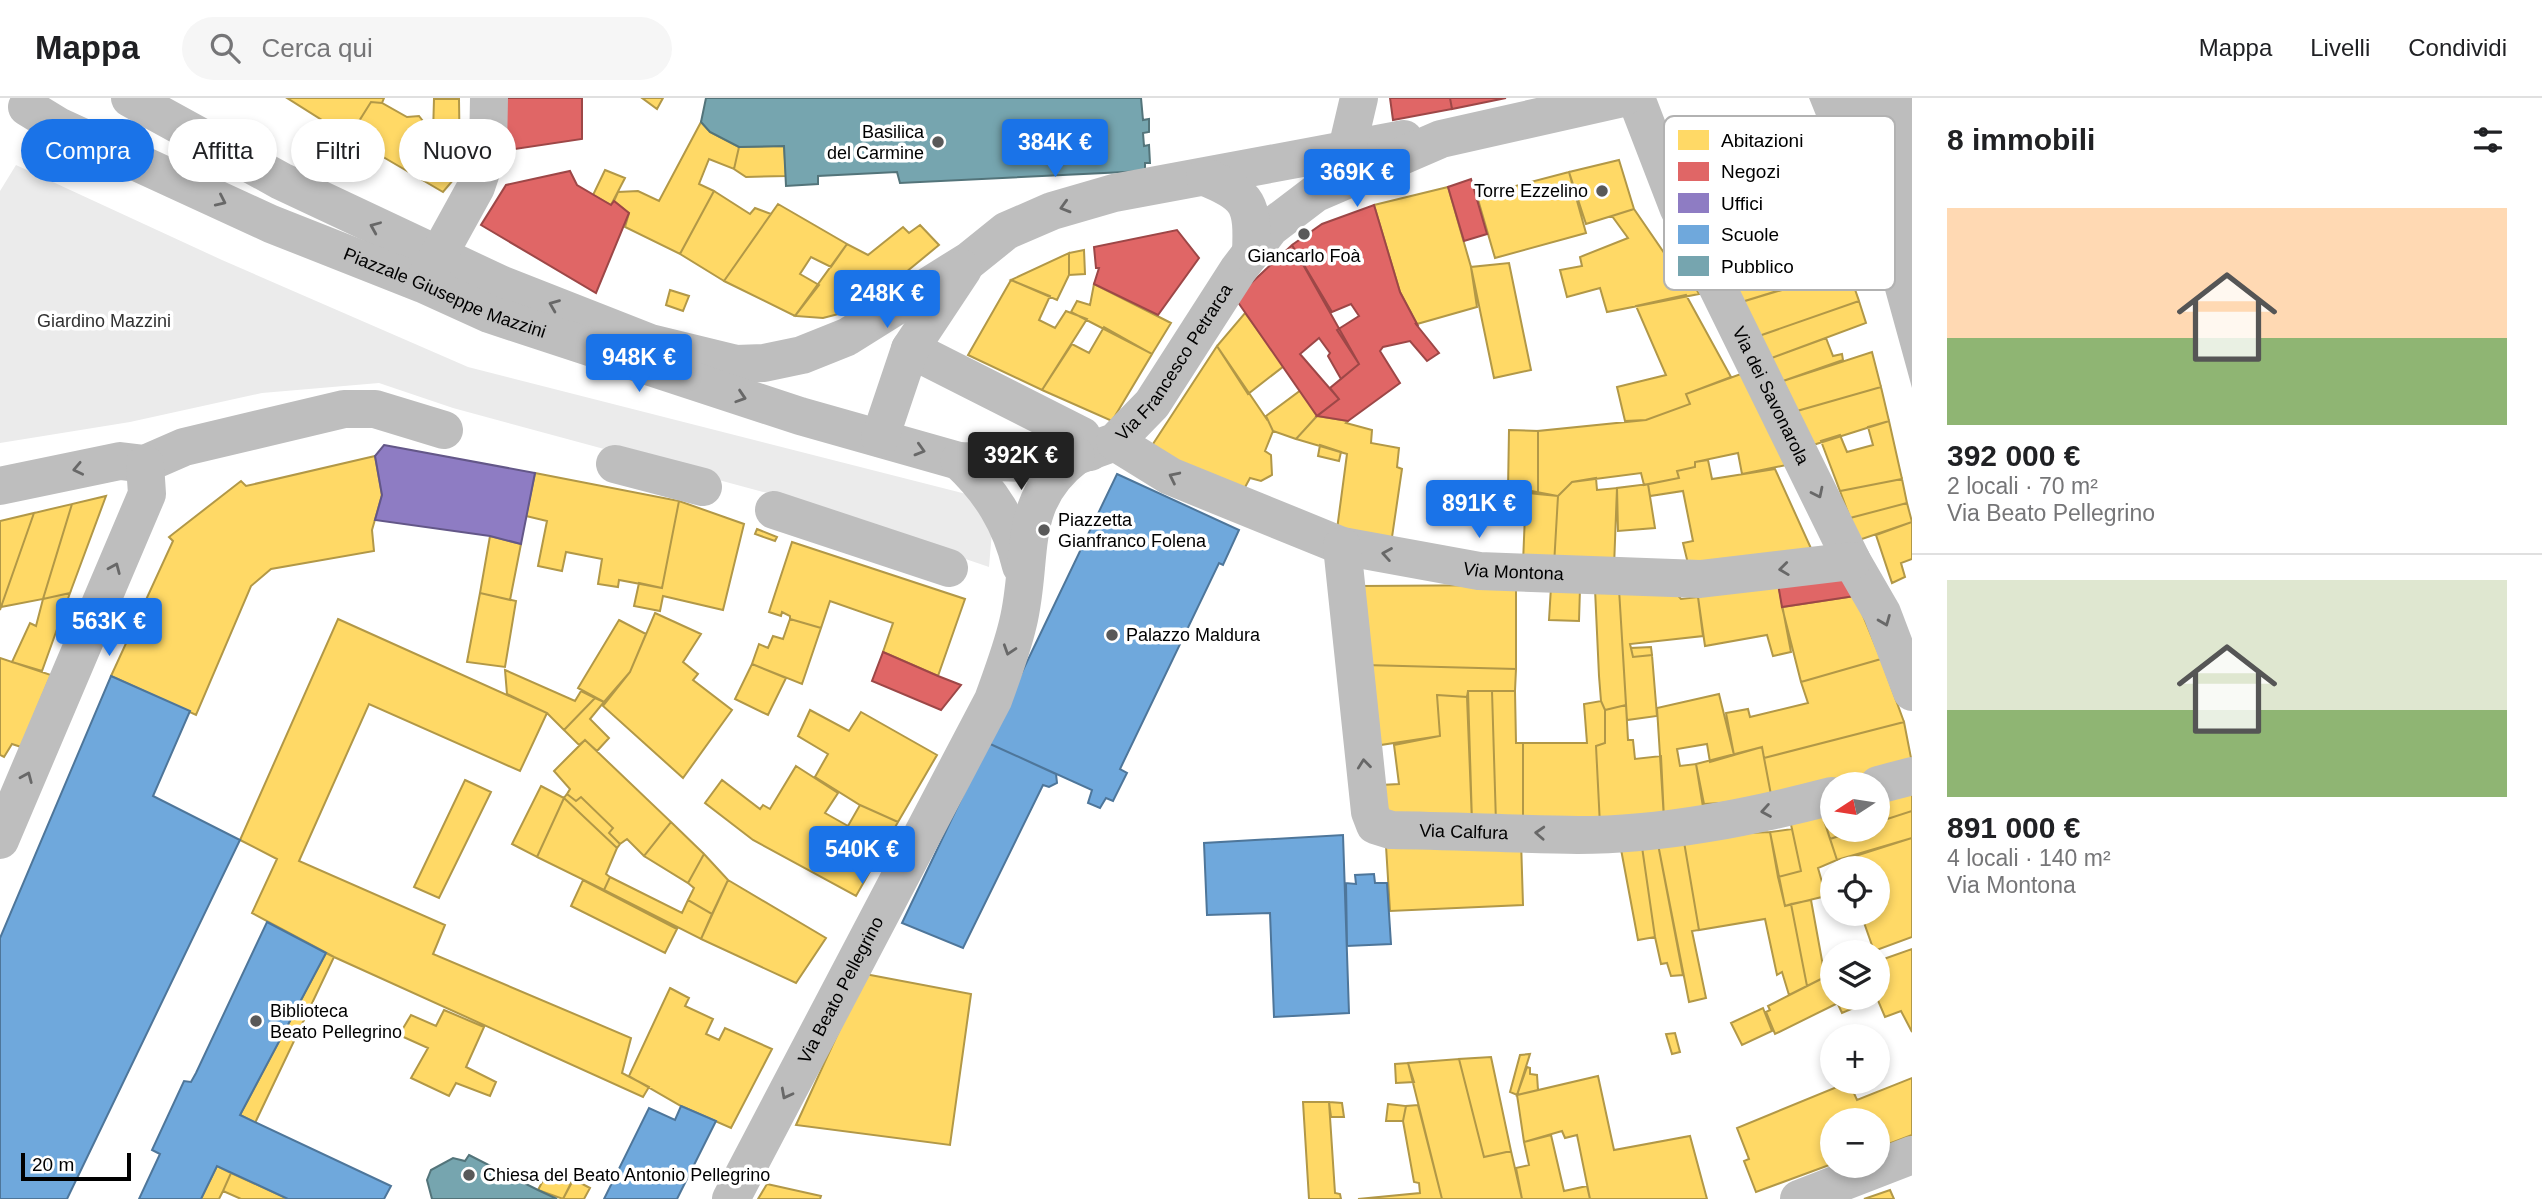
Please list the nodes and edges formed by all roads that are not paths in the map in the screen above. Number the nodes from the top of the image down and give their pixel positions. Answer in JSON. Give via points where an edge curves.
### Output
{"nodes":[{"id":1,"x":130,"y":98,"type":"edge"},
{"id":2,"x":489,"y":98,"type":"edge"},
{"id":3,"x":1359,"y":98,"type":"edge"},
{"id":4,"x":1623,"y":98,"type":"edge"},
{"id":5,"x":1636,"y":98,"type":"edge"},
{"id":6,"x":17,"y":102,"type":"edge"},
{"id":7,"x":1441,"y":138,"type":"junction"},
{"id":8,"x":1347,"y":149,"type":"junction"},
{"id":9,"x":1664,"y":171,"type":"edge"},
{"id":10,"x":1205,"y":177,"type":"junction"},
{"id":11,"x":1316,"y":192,"type":"junction"},
{"id":12,"x":1251,"y":253,"type":"junction"},
{"id":13,"x":970,"y":260,"type":"junction"},
{"id":14,"x":431,"y":269,"type":"junction"},
{"id":15,"x":1719,"y":290,"type":"edge"},
{"id":16,"x":910,"y":349,"type":"junction"},
{"id":17,"x":444,"y":430,"type":"dead end"},
{"id":18,"x":880,"y":439,"type":"junction"},
{"id":19,"x":1094,"y":450,"type":"junction"},
{"id":20,"x":959,"y":461,"type":"junction"},
{"id":21,"x":145,"y":464,"type":"junction"},
{"id":22,"x":615,"y":464,"type":"dead end"},
{"id":23,"x":0,"y":486,"type":"edge"},
{"id":24,"x":703,"y":487,"type":"dead end"},
{"id":25,"x":774,"y":510,"type":"dead end"},
{"id":26,"x":1342,"y":546,"type":"junction"},
{"id":27,"x":1852,"y":561,"type":"junction"},
{"id":28,"x":949,"y":568,"type":"dead end"},
{"id":29,"x":1025,"y":584,"type":"junction"},
{"id":30,"x":1912,"y":692,"type":"edge"},
{"id":31,"x":1912,"y":776,"type":"edge"},
{"id":32,"x":1890,"y":782,"type":"edge"},
{"id":33,"x":1820,"y":799,"type":"edge"},
{"id":34,"x":0,"y":840,"type":"edge"},
{"id":35,"x":1912,"y":1155,"type":"edge"},
{"id":36,"x":731,"y":1199,"type":"edge"},
{"id":37,"x":1799,"y":1199,"type":"edge"}],
"edges":[{"from":14,"to":1,"type":"street","name":"Piazzale Giuseppe Mazzini","one_way":true},
{"from":2,"to":14,"type":"street","via":[[488,151],[476,187]]},
{"from":3,"to":8,"type":"street"},
{"from":4,"to":7,"type":"street","name":"Via Francesco Petrarca"},
{"from":5,"to":9,"type":"street","name":"Via dei Savonarola","one_way":true},
{"from":6,"to":14,"type":"street","name":"Piazzale Giuseppe Mazzini","one_way":true,"via":[[58,126],[271,224]]},
{"from":7,"to":8,"type":"street","name":"Via Francesco Petrarca","via":[[1394,139]]},
{"from":7,"to":11,"type":"street","name":"Via Francesco Petrarca"},
{"from":8,"to":10,"type":"street","name":"Via Francesco Petrarca"},
{"from":8,"to":11,"type":"street"},
{"from":10,"to":12,"type":"street","via":[[1230,186],[1246,201],[1252,225]]},
{"from":10,"to":13,"type":"street","name":"Via Francesco Petrarca","one_way":true,"via":[[1114,193],[1052,211],[1006,231]]},
{"from":11,"to":12,"type":"street","name":"Via Francesco Petrarca","via":[[1270,228]]},
{"from":12,"to":19,"type":"street","name":"Via Francesco Petrarca","via":[[1152,404]]},
{"from":13,"to":14,"type":"street","name":"Piazzale Giuseppe Mazzini","one_way":true,"via":[[847,337],[802,355],[736,364],[641,340],[500,284]]},
{"from":13,"to":16,"type":"street"},
{"from":14,"to":18,"type":"street","name":"Piazzale Giuseppe Mazzini","one_way":true,"via":[[489,314]]},
{"from":15,"to":27,"type":"street","name":"Via dei Savonarola","one_way":true},
{"from":16,"to":18,"type":"street"},
{"from":16,"to":19,"type":"street","via":[[1082,436]]},
{"from":17,"to":21,"type":"street","via":[[375,409],[344,409],[184,447]]},
{"from":18,"to":20,"type":"street","name":"Piazzale Giuseppe Mazzini","one_way":true},
{"from":19,"to":20,"type":"street","via":[[1029,463]]},
{"from":26,"to":19,"type":"street","name":"Via Montona","one_way":true},
{"from":19,"to":29,"type":"street","name":"Via Beato Pellegrino","via":[[1059,469],[1037,501],[1030,522]]},
{"from":20,"to":29,"type":"street","name":"Via Beato Pellegrino","via":[[983,483],[1004,516]]},
{"from":21,"to":23,"type":"street","one_way":true,"via":[[120,461]]},
{"from":34,"to":21,"type":"street","one_way":true,"via":[[147,494]]},
{"from":22,"to":24,"type":"street"},
{"from":25,"to":28,"type":"street"},
{"from":27,"to":26,"type":"street","name":"Via Montona","one_way":true,"via":[[1700,579],[1549,576],[1479,570]]},
{"from":33,"to":26,"type":"street","name":"Via Calfura","one_way":true,"via":[[1668,828],[1580,835],[1391,830],[1375,825]]},
{"from":27,"to":30,"type":"street","name":"Via dei Savonarola","one_way":true,"via":[[1882,613]]},
{"from":29,"to":36,"type":"street","name":"Via Beato Pellegrino","one_way":true,"via":[[1018,623],[993,700]]},
{"from":31,"to":32,"type":"street"},
{"from":35,"to":37,"type":"street"}]}
